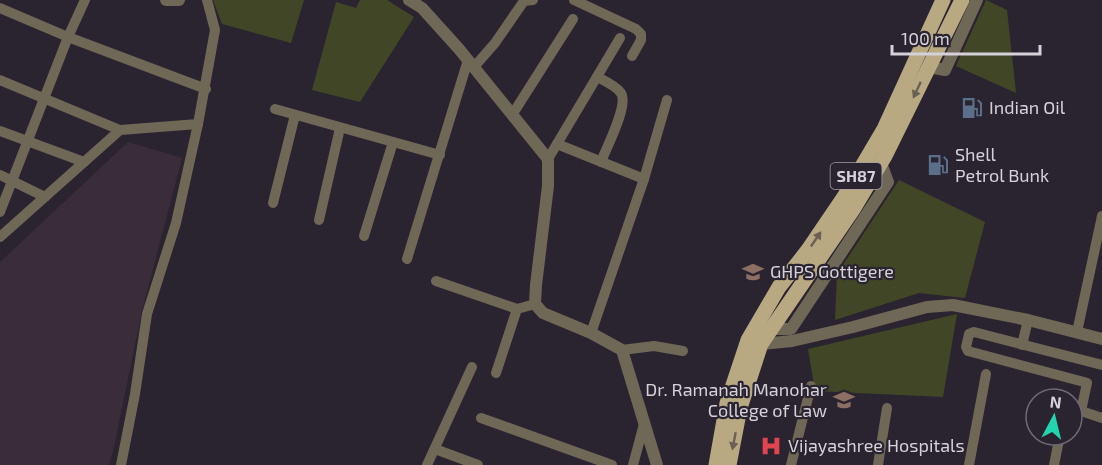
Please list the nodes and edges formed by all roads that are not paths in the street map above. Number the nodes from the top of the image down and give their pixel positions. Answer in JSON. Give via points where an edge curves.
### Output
{"nodes":[{"id":1,"x":85,"y":0,"type":"edge"},
{"id":2,"x":166,"y":0,"type":"edge"},
{"id":3,"x":179,"y":0,"type":"edge"},
{"id":4,"x":207,"y":0,"type":"edge"},
{"id":5,"x":532,"y":0,"type":"edge"},
{"id":6,"x":574,"y":0,"type":"edge"},
{"id":7,"x":943,"y":0,"type":"edge"},
{"id":8,"x":962,"y":0,"type":"edge"},
{"id":9,"x":977,"y":0,"type":"edge"},
{"id":10,"x":415,"y":1,"type":"edge"},
{"id":11,"x":0,"y":8,"type":"edge"},
{"id":12,"x":573,"y":19,"type":"dead end"},
{"id":13,"x":68,"y":37,"type":"junction"},
{"id":14,"x":620,"y":38,"type":"dead end"},
{"id":15,"x":632,"y":56,"type":"dead end"},
{"id":16,"x":471,"y":64,"type":"junction"},
{"id":17,"x":929,"y":67,"type":"junction"},
{"id":18,"x":597,"y":77,"type":"junction"},
{"id":19,"x":0,"y":80,"type":"edge"},
{"id":20,"x":206,"y":89,"type":"junction"},
{"id":21,"x":44,"y":98,"type":"junction"},
{"id":22,"x":668,"y":100,"type":"dead end"},
{"id":23,"x":275,"y":109,"type":"dead end"},
{"id":24,"x":296,"y":115,"type":"junction"},
{"id":25,"x":512,"y":115,"type":"junction"},
{"id":26,"x":198,"y":124,"type":"junction"},
{"id":27,"x":340,"y":128,"type":"junction"},
{"id":28,"x":120,"y":130,"type":"junction"},
{"id":29,"x":0,"y":131,"type":"edge"},
{"id":30,"x":27,"y":142,"type":"junction"},
{"id":31,"x":393,"y":142,"type":"junction"},
{"id":32,"x":557,"y":144,"type":"junction"},
{"id":33,"x":440,"y":155,"type":"junction"},
{"id":34,"x":548,"y":159,"type":"junction"},
{"id":35,"x":84,"y":162,"type":"junction"},
{"id":36,"x":600,"y":162,"type":"junction"},
{"id":37,"x":0,"y":175,"type":"edge"},
{"id":38,"x":644,"y":179,"type":"junction"},
{"id":39,"x":12,"y":180,"type":"junction"},
{"id":40,"x":45,"y":197,"type":"junction"},
{"id":41,"x":273,"y":203,"type":"dead end"},
{"id":42,"x":0,"y":212,"type":"edge"},
{"id":43,"x":1102,"y":216,"type":"edge"},
{"id":44,"x":319,"y":220,"type":"dead end"},
{"id":45,"x":0,"y":237,"type":"edge"},
{"id":46,"x":364,"y":237,"type":"dead end"},
{"id":47,"x":407,"y":259,"type":"dead end"},
{"id":48,"x":436,"y":281,"type":"dead end"},
{"id":49,"x":536,"y":304,"type":"junction"},
{"id":50,"x":517,"y":309,"type":"junction"},
{"id":51,"x":1028,"y":320,"type":"junction"},
{"id":52,"x":1077,"y":332,"type":"junction"},
{"id":53,"x":591,"y":333,"type":"junction"},
{"id":54,"x":1102,"y":339,"type":"edge"},
{"id":55,"x":755,"y":342,"type":"junction"},
{"id":56,"x":1022,"y":345,"type":"junction"},
{"id":57,"x":622,"y":350,"type":"junction"},
{"id":58,"x":684,"y":351,"type":"dead end"},
{"id":59,"x":1102,"y":365,"type":"edge"},
{"id":60,"x":472,"y":367,"type":"dead end"},
{"id":61,"x":496,"y":373,"type":"dead end"},
{"id":62,"x":986,"y":374,"type":"dead end"},
{"id":63,"x":810,"y":386,"type":"dead end"},
{"id":64,"x":887,"y":408,"type":"dead end"},
{"id":65,"x":481,"y":418,"type":"dead end"},
{"id":66,"x":1102,"y":418,"type":"edge"},
{"id":67,"x":644,"y":424,"type":"junction"},
{"id":68,"x":1058,"y":447,"type":"edge"},
{"id":69,"x":435,"y":449,"type":"junction"},
{"id":70,"x":121,"y":465,"type":"edge"},
{"id":71,"x":427,"y":465,"type":"edge"},
{"id":72,"x":478,"y":465,"type":"edge"},
{"id":73,"x":612,"y":465,"type":"edge"},
{"id":74,"x":633,"y":465,"type":"edge"},
{"id":75,"x":657,"y":465,"type":"edge"},
{"id":76,"x":716,"y":465,"type":"edge"},
{"id":77,"x":729,"y":465,"type":"edge"},
{"id":78,"x":791,"y":465,"type":"edge"},
{"id":79,"x":878,"y":465,"type":"edge"},
{"id":80,"x":969,"y":465,"type":"edge"},
{"id":81,"x":1054,"y":465,"type":"edge"}],
"edges":[{"from":1,"to":13,"type":"street"},
{"from":2,"to":3,"type":"street"},
{"from":4,"to":20,"type":"street","via":[[215,30]]},
{"from":5,"to":16,"type":"street","via":[[524,1],[485,55]]},
{"from":6,"to":15,"type":"street","via":[[636,29],[641,40]]},
{"from":55,"to":7,"type":"main road","number":"SH87","one_way":true,"via":[[779,287],[844,197],[884,129]]},
{"from":8,"to":17,"type":"main road"},
{"from":9,"to":17,"type":"street","via":[[945,70]]},
{"from":10,"to":16,"type":"street"},
{"from":11,"to":13,"type":"street"},
{"from":12,"to":25,"type":"street"},
{"from":13,"to":20,"type":"street"},
{"from":13,"to":21,"type":"street"},
{"from":14,"to":18,"type":"street"},
{"from":16,"to":25,"type":"street"},
{"from":16,"to":33,"type":"street"},
{"from":17,"to":55,"type":"main road","one_way":true,"via":[[854,208],[770,330]]},
{"from":18,"to":32,"type":"street"},
{"from":18,"to":36,"type":"street","via":[[619,90],[624,104]]},
{"from":19,"to":21,"type":"street"},
{"from":20,"to":26,"type":"street"},
{"from":21,"to":28,"type":"street"},
{"from":21,"to":30,"type":"street"},
{"from":22,"to":38,"type":"street"},
{"from":23,"to":24,"type":"street"},
{"from":24,"to":27,"type":"street"},
{"from":24,"to":41,"type":"street"},
{"from":25,"to":34,"type":"street"},
{"from":26,"to":28,"type":"street"},
{"from":26,"to":70,"type":"street","via":[[176,223],[147,314]]},
{"from":27,"to":31,"type":"street"},
{"from":27,"to":44,"type":"street"},
{"from":28,"to":35,"type":"street"},
{"from":29,"to":30,"type":"street"},
{"from":30,"to":35,"type":"street"},
{"from":30,"to":39,"type":"street"},
{"from":31,"to":33,"type":"street"},
{"from":31,"to":46,"type":"street"},
{"from":32,"to":34,"type":"street"},
{"from":32,"to":36,"type":"street"},
{"from":33,"to":47,"type":"street"},
{"from":34,"to":49,"type":"street"},
{"from":35,"to":40,"type":"street"},
{"from":36,"to":38,"type":"street"},
{"from":37,"to":39,"type":"street"},
{"from":38,"to":53,"type":"street"},
{"from":39,"to":40,"type":"street"},
{"from":39,"to":42,"type":"street"},
{"from":40,"to":45,"type":"street"},
{"from":43,"to":52,"type":"street"},
{"from":48,"to":50,"type":"street"},
{"from":49,"to":50,"type":"street"},
{"from":49,"to":53,"type":"street","via":[[543,313]]},
{"from":50,"to":61,"type":"street"},
{"from":51,"to":52,"type":"street"},
{"from":51,"to":55,"type":"street","via":[[969,307],[938,305],[792,341]]},
{"from":51,"to":56,"type":"street"},
{"from":52,"to":54,"type":"street"},
{"from":53,"to":57,"type":"street"},
{"from":55,"to":76,"type":"main road","number":"SH87","via":[[727,403]]},
{"from":55,"to":77,"type":"main road","number":"SH87","one_way":true},
{"from":56,"to":59,"type":"street"},
{"from":56,"to":66,"type":"street","via":[[972,332],[966,347],[968,351],[1087,383],[1082,411]]},
{"from":57,"to":58,"type":"street","via":[[654,346]]},
{"from":57,"to":67,"type":"street"},
{"from":60,"to":69,"type":"street"},
{"from":62,"to":80,"type":"street"},
{"from":63,"to":78,"type":"street"},
{"from":64,"to":79,"type":"street"},
{"from":65,"to":73,"type":"street"},
{"from":67,"to":74,"type":"street"},
{"from":67,"to":75,"type":"street"},
{"from":68,"to":81,"type":"street"},
{"from":69,"to":71,"type":"street"},
{"from":69,"to":72,"type":"street"}]}
